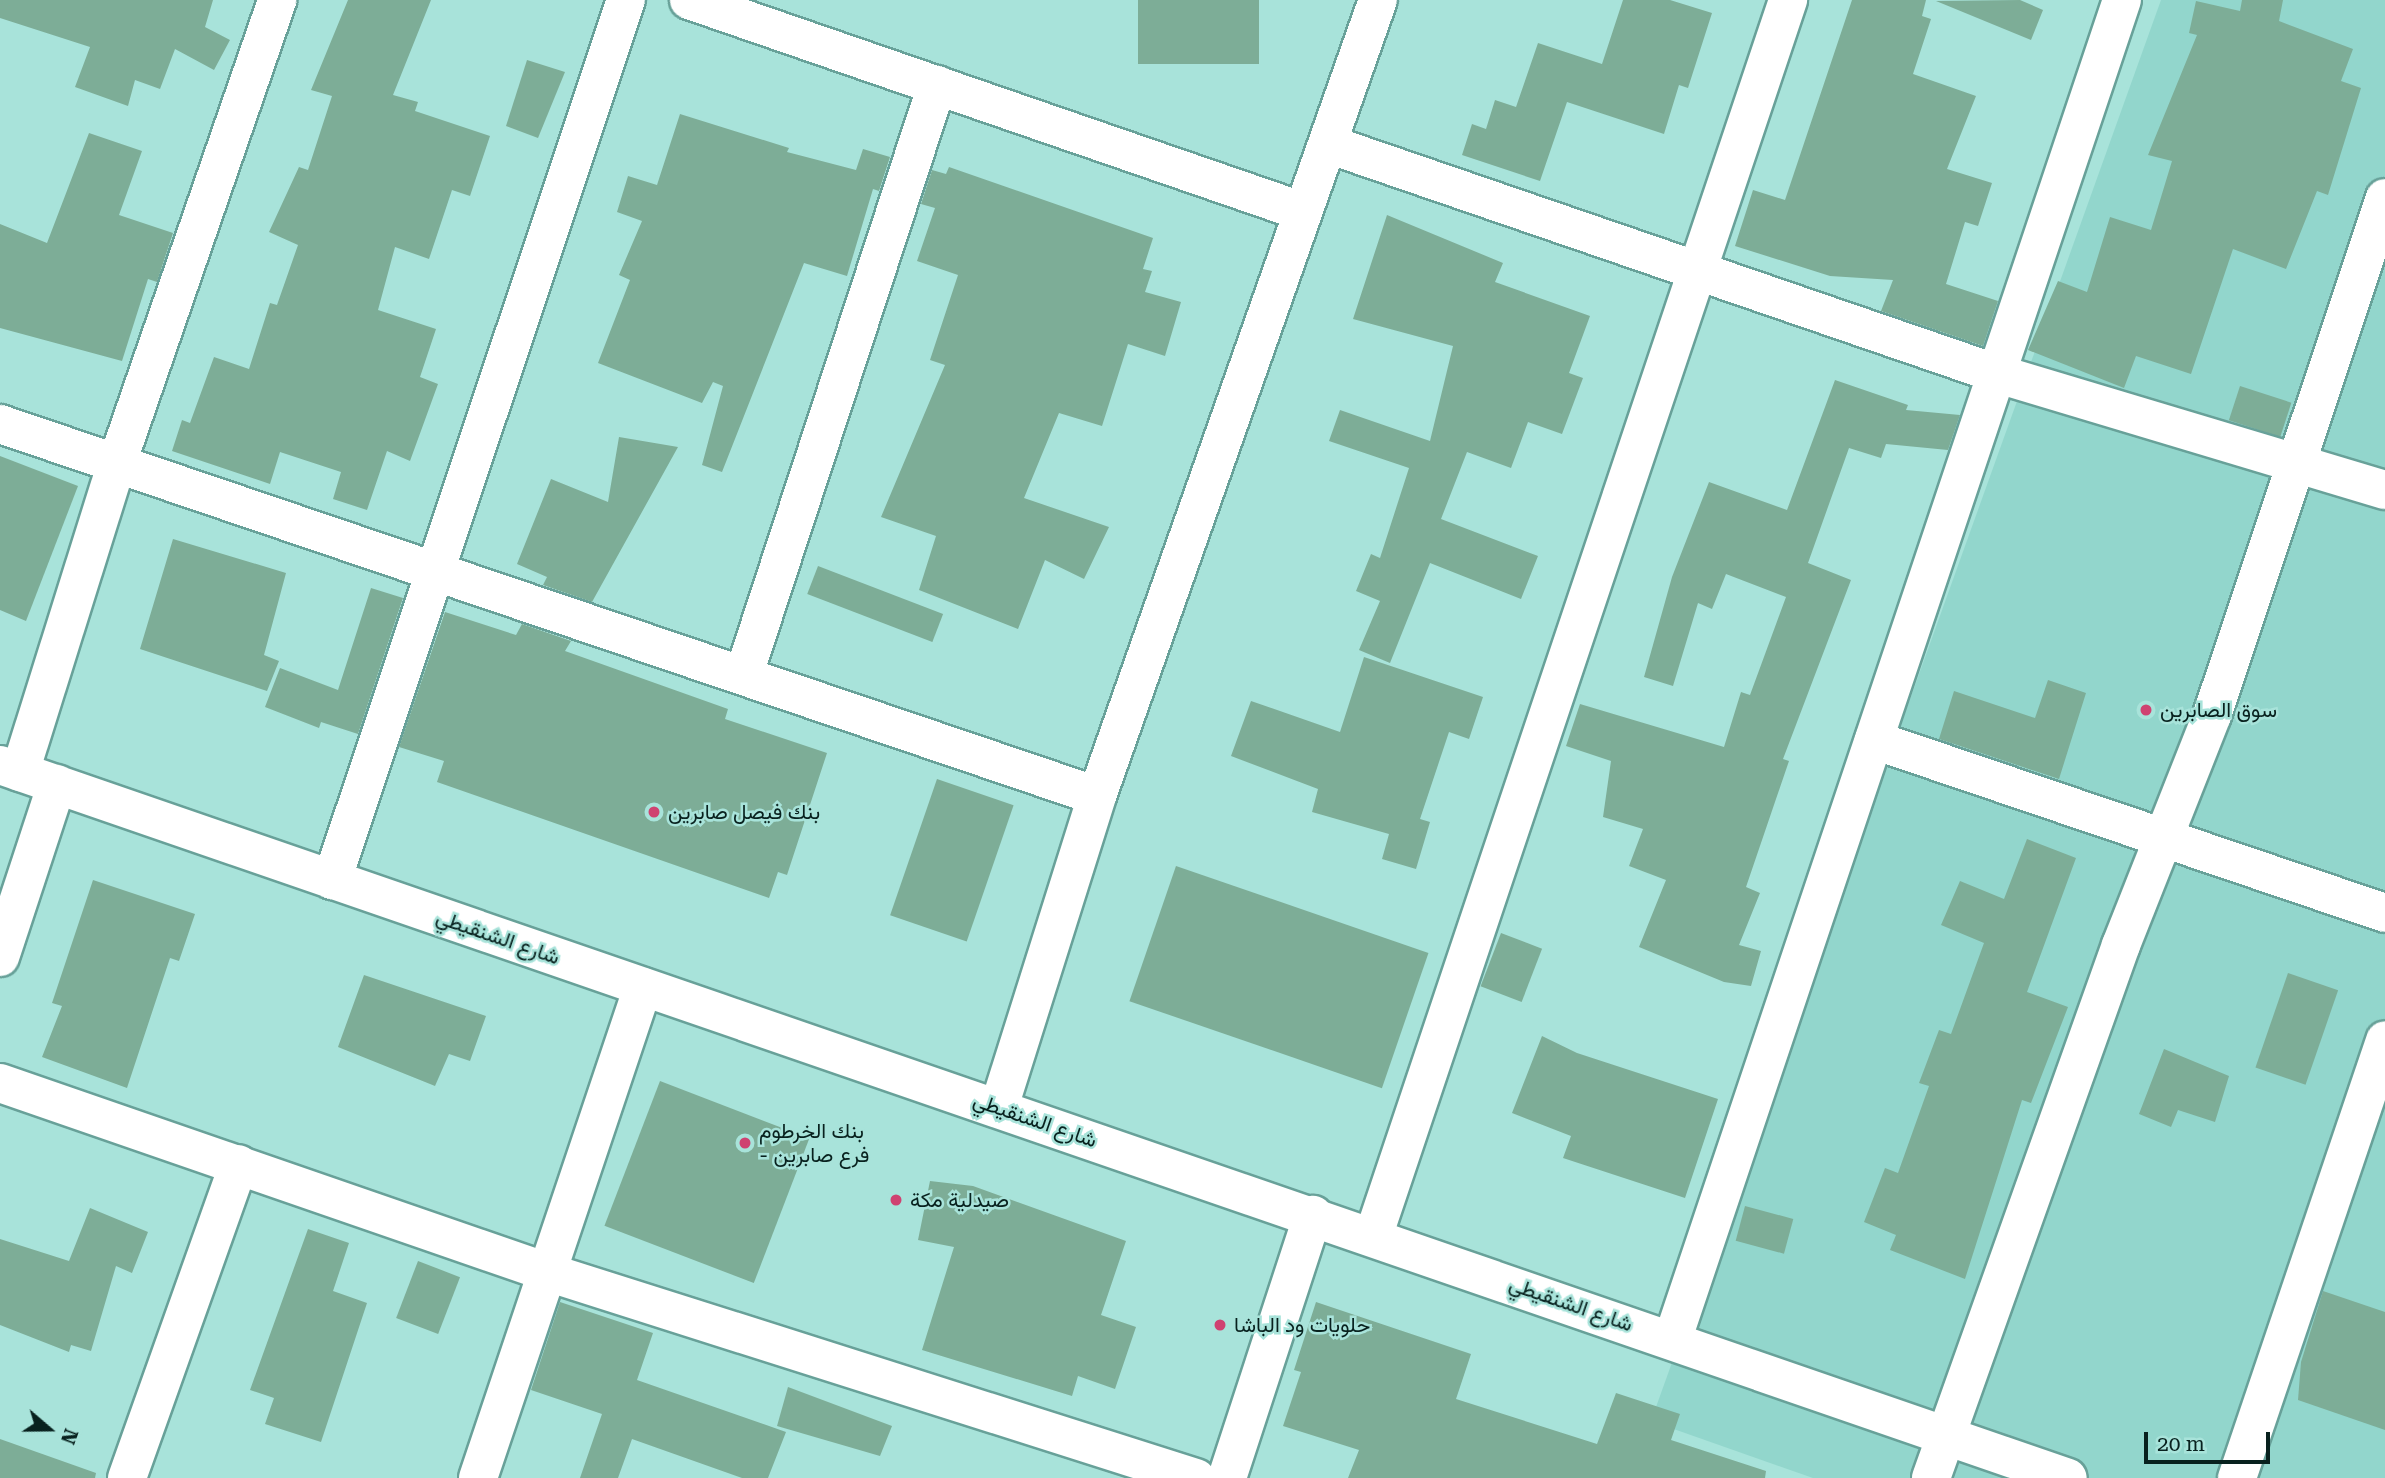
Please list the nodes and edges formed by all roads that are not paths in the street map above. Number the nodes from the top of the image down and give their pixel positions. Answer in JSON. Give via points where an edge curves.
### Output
{"nodes":[{"id":1,"x":276,"y":0,"type":"edge"},
{"id":2,"x":625,"y":0,"type":"edge"},
{"id":3,"x":689,"y":0,"type":"edge"},
{"id":4,"x":1378,"y":0,"type":"edge"},
{"id":5,"x":1788,"y":0,"type":"edge"},
{"id":6,"x":2122,"y":0,"type":"edge"},
{"id":7,"x":937,"y":85,"type":"junction"},
{"id":8,"x":1328,"y":144,"type":"junction"},
{"id":9,"x":2385,"y":198,"type":"edge"},
{"id":10,"x":1301,"y":211,"type":"junction"},
{"id":11,"x":1693,"y":270,"type":"junction"},
{"id":12,"x":1998,"y":374,"type":"junction"},
{"id":13,"x":0,"y":424,"type":"edge"},
{"id":14,"x":2295,"y":462,"type":"junction"},
{"id":15,"x":117,"y":463,"type":"junction"},
{"id":16,"x":2385,"y":490,"type":"edge"},
{"id":17,"x":432,"y":569,"type":"junction"},
{"id":18,"x":744,"y":674,"type":"junction"},
{"id":19,"x":1874,"y":740,"type":"junction"},
{"id":20,"x":10,"y":768,"type":"edge"},
{"id":21,"x":57,"y":784,"type":"junction"},
{"id":22,"x":1097,"y":796,"type":"junction"},
{"id":23,"x":2166,"y":837,"type":"junction"},
{"id":24,"x":332,"y":880,"type":"junction"},
{"id":25,"x":2385,"y":913,"type":"edge"},
{"id":26,"x":0,"y":957,"type":"edge"},
{"id":27,"x":643,"y":987,"type":"junction"},
{"id":28,"x":2385,"y":1040,"type":"edge"},
{"id":29,"x":0,"y":1083,"type":"edge"},
{"id":30,"x":999,"y":1107,"type":"junction"},
{"id":31,"x":239,"y":1164,"type":"junction"},
{"id":32,"x":1313,"y":1215,"type":"junction"},
{"id":33,"x":1373,"y":1237,"type":"junction"},
{"id":34,"x":547,"y":1272,"type":"junction"},
{"id":35,"x":1673,"y":1338,"type":"junction"},
{"id":36,"x":1946,"y":1434,"type":"junction"},
{"id":37,"x":1176,"y":1475,"type":"edge"},
{"id":38,"x":127,"y":1478,"type":"edge"},
{"id":39,"x":478,"y":1478,"type":"edge"},
{"id":40,"x":1227,"y":1478,"type":"edge"},
{"id":41,"x":1931,"y":1478,"type":"edge"},
{"id":42,"x":2068,"y":1478,"type":"edge"},
{"id":43,"x":2237,"y":1478,"type":"edge"}],
"edges":[{"from":1,"to":15,"type":"street"},
{"from":2,"to":17,"type":"street"},
{"from":3,"to":7,"type":"street"},
{"from":4,"to":8,"type":"street"},
{"from":5,"to":11,"type":"street"},
{"from":6,"to":12,"type":"street"},
{"from":7,"to":10,"type":"street"},
{"from":7,"to":18,"type":"street"},
{"from":8,"to":10,"type":"street"},
{"from":8,"to":11,"type":"street"},
{"from":9,"to":14,"type":"street"},
{"from":10,"to":22,"type":"street"},
{"from":11,"to":12,"type":"street"},
{"from":11,"to":33,"type":"street"},
{"from":12,"to":14,"type":"street"},
{"from":12,"to":19,"type":"street"},
{"from":13,"to":15,"type":"street"},
{"from":14,"to":16,"type":"street"},
{"from":14,"to":23,"type":"street"},
{"from":15,"to":17,"type":"street"},
{"from":15,"to":20,"type":"street"},
{"from":17,"to":18,"type":"street"},
{"from":17,"to":24,"type":"street"},
{"from":18,"to":22,"type":"street"},
{"from":19,"to":23,"type":"street"},
{"from":19,"to":35,"type":"street"},
{"from":20,"to":21,"type":"street","name":"شارع الشنقيطي"},
{"from":21,"to":24,"type":"street","name":"شارع الشنقيطي"},
{"from":21,"to":26,"type":"street"},
{"from":22,"to":30,"type":"street"},
{"from":23,"to":25,"type":"street"},
{"from":23,"to":36,"type":"street","via":[[2121,945]]},
{"from":24,"to":27,"type":"street","name":"شارع الشنقيطي"},
{"from":27,"to":30,"type":"street","name":"شارع الشنقيطي"},
{"from":27,"to":34,"type":"street"},
{"from":28,"to":43,"type":"street"},
{"from":29,"to":31,"type":"street"},
{"from":30,"to":32,"type":"street","name":"شارع الشنقيطي"},
{"from":31,"to":34,"type":"street"},
{"from":31,"to":38,"type":"street"},
{"from":32,"to":33,"type":"street","name":"شارع الشنقيطي"},
{"from":32,"to":40,"type":"street"},
{"from":33,"to":35,"type":"street","name":"شارع الشنقيطي"},
{"from":34,"to":37,"type":"street"},
{"from":34,"to":39,"type":"street"},
{"from":35,"to":36,"type":"street","name":"شارع الشنقيطي"},
{"from":36,"to":41,"type":"street"},
{"from":36,"to":42,"type":"street","name":"شارع الشنقيطي"}]}
